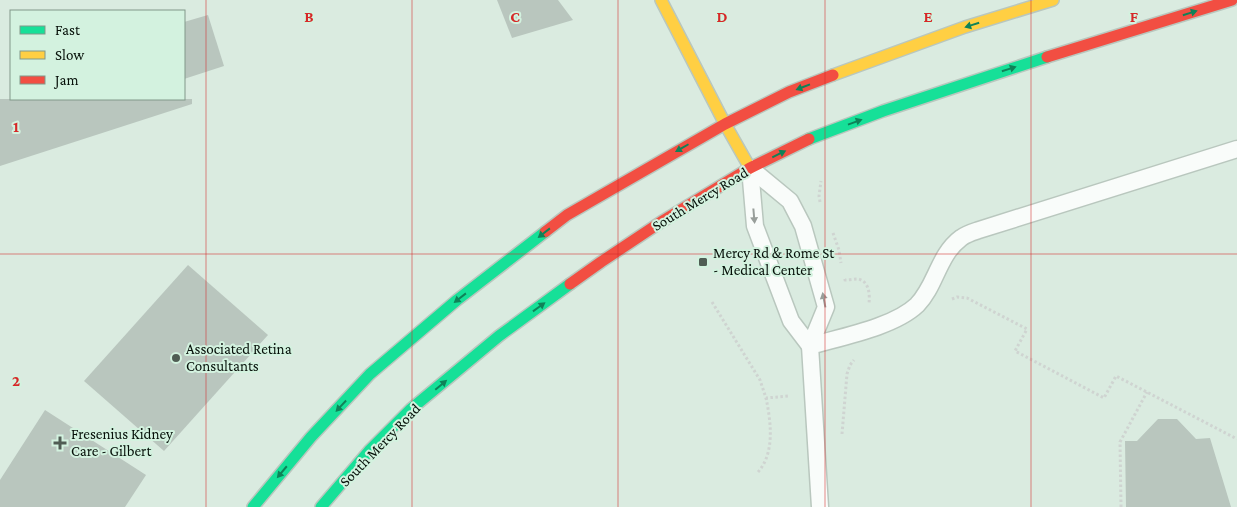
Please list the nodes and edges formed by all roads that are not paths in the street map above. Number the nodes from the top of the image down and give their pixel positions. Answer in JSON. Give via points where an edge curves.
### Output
{"nodes":[{"id":1,"x":661,"y":0,"type":"edge"},
{"id":2,"x":1053,"y":0,"type":"edge"},
{"id":3,"x":1228,"y":1,"type":"edge"},
{"id":4,"x":724,"y":124,"type":"junction"},
{"id":5,"x":1237,"y":149,"type":"edge"},
{"id":6,"x":750,"y":168,"type":"junction"},
{"id":7,"x":810,"y":346,"type":"junction"},
{"id":8,"x":253,"y":507,"type":"edge"},
{"id":9,"x":322,"y":507,"type":"edge"},
{"id":10,"x":820,"y":507,"type":"edge"}],
"edges":[{"from":1,"to":4,"type":"main road"},
{"from":2,"to":4,"type":"main road","one_way":true,"via":[[965,27],[866,63],[790,92]]},
{"from":6,"to":3,"type":"main road","name":"South Mercy Road","one_way":true,"via":[[810,139],[883,111]]},
{"from":4,"to":6,"type":"main road"},
{"from":4,"to":8,"type":"main road","one_way":true,"via":[[567,215],[457,300],[370,374],[311,437]]},
{"from":5,"to":7,"type":"lane","via":[[962,237],[943,258],[918,304],[902,316]]},
{"from":6,"to":7,"type":"lane","one_way":true,"via":[[755,226],[791,321]]},
{"from":7,"to":6,"type":"lane","one_way":true,"via":[[826,307],[803,226],[790,201]]},
{"from":9,"to":6,"type":"main road","name":"South Mercy Road","one_way":true,"via":[[369,451],[411,409],[499,336],[608,257]]},
{"from":7,"to":10,"type":"lane"}]}
